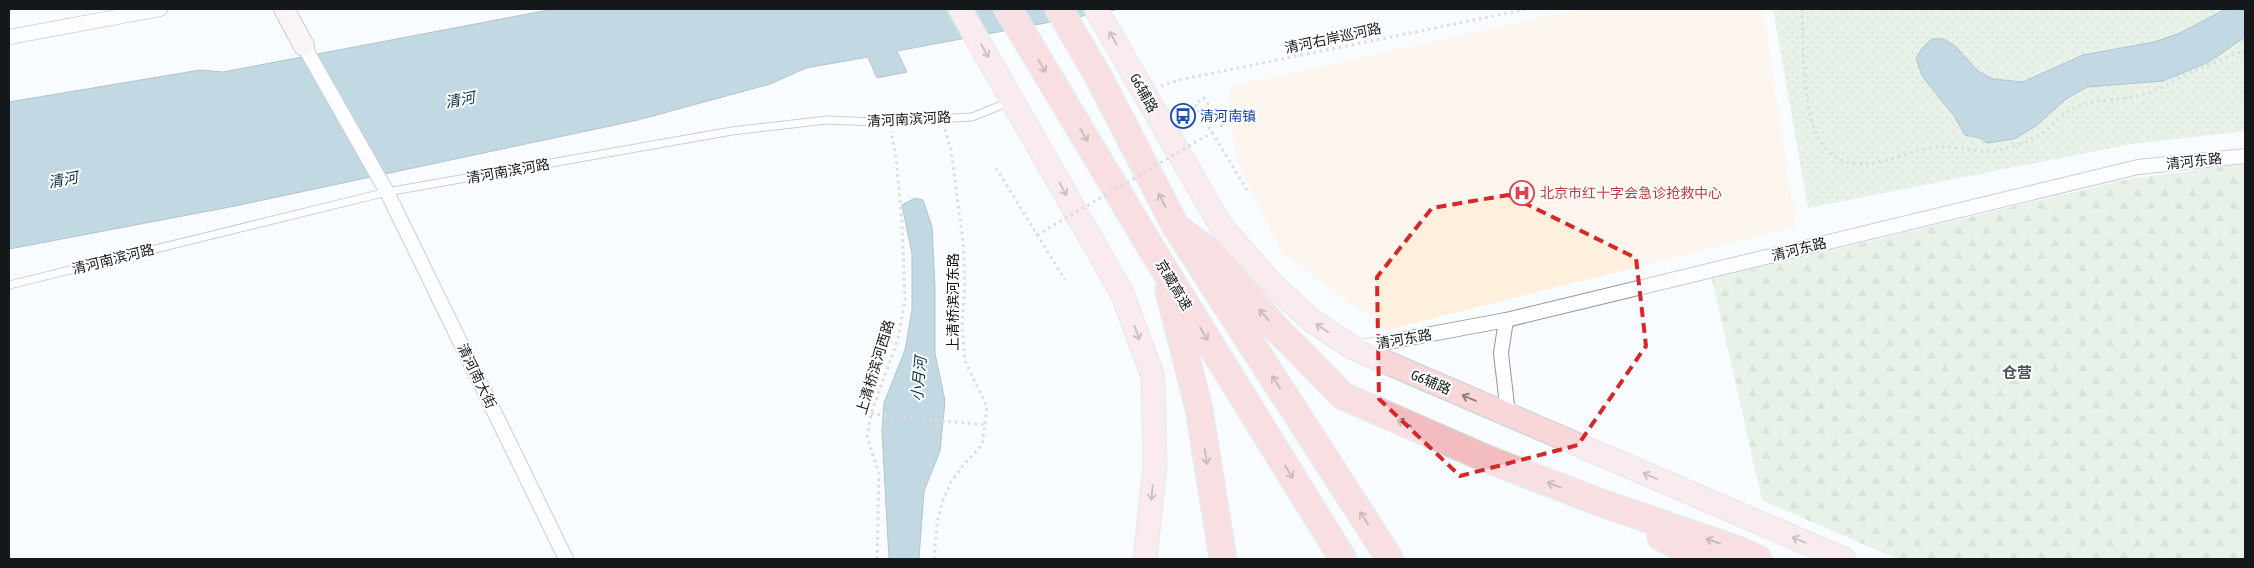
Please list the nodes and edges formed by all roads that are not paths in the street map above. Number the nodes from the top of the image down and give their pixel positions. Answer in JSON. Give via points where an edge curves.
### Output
{"nodes":[{"id":1,"x":160,"y":9,"type":"edge"},
{"id":2,"x":284,"y":9,"type":"edge"},
{"id":3,"x":960,"y":9,"type":"edge"},
{"id":4,"x":1008,"y":9,"type":"edge"},
{"id":5,"x":1059,"y":9,"type":"edge"},
{"id":6,"x":1096,"y":9,"type":"edge"},
{"id":7,"x":9,"y":37,"type":"edge"},
{"id":8,"x":304,"y":46,"type":"joint"},
{"id":9,"x":1014,"y":100,"type":"junction"},
{"id":10,"x":2245,"y":156,"type":"edge"},
{"id":11,"x":387,"y":192,"type":"junction"},
{"id":12,"x":1176,"y":227,"type":"junction"},
{"id":13,"x":1162,"y":266,"type":"junction"},
{"id":14,"x":9,"y":285,"type":"edge"},
{"id":15,"x":1506,"y":320,"type":"junction"},
{"id":16,"x":1353,"y":348,"type":"junction"},
{"id":17,"x":1508,"y":414,"type":"junction"},
{"id":18,"x":1599,"y":502,"type":"junction"},
{"id":19,"x":566,"y":559,"type":"edge"},
{"id":20,"x":1145,"y":559,"type":"edge"},
{"id":21,"x":1223,"y":559,"type":"edge"},
{"id":22,"x":1343,"y":559,"type":"edge"},
{"id":23,"x":1390,"y":559,"type":"edge"},
{"id":24,"x":1703,"y":559,"type":"edge"},
{"id":25,"x":1758,"y":559,"type":"edge"},
{"id":26,"x":1844,"y":559,"type":"edge"}],
"edges":[{"from":1,"to":7,"type":"street"},
{"from":2,"to":8,"type":"street"},
{"from":3,"to":9,"type":"main road","one_way":true},
{"from":4,"to":13,"type":"highway","name":"京藏高速","one_way":true},
{"from":12,"to":5,"type":"highway","one_way":true,"via":[[1098,76]]},
{"from":16,"to":6,"type":"main road","name":"G6辅路","one_way":true,"via":[[1292,303],[1221,226]]},
{"from":8,"to":11,"type":"street","name":"清河南大街"},
{"from":9,"to":11,"type":"lane","name":"清河南滨河路","via":[[972,117],[827,120],[732,131]]},
{"from":9,"to":20,"type":"main road","one_way":true,"via":[[1122,293],[1153,376],[1156,465]]},
{"from":10,"to":15,"type":"street","name":"清河东路","via":[[2138,167]]},
{"from":11,"to":14,"type":"lane","name":"清河南滨河路"},
{"from":11,"to":19,"type":"street","name":"清河南大街"},
{"from":18,"to":12,"type":"highway","one_way":true,"via":[[1487,459],[1343,396],[1274,326],[1211,253]]},
{"from":23,"to":12,"type":"highway","one_way":true},
{"from":13,"to":21,"type":"highway","one_way":true,"via":[[1199,409]]},
{"from":13,"to":22,"type":"highway","name":"京藏高速","one_way":true},
{"from":15,"to":16,"type":"street","name":"清河东路"},
{"from":15,"to":17,"type":"street","via":[[1501,352]]},
{"from":17,"to":16,"type":"main road","name":"G6辅路","one_way":true},
{"from":26,"to":17,"type":"main road","name":"G6辅路","one_way":true},
{"from":18,"to":24,"type":"highway"},
{"from":25,"to":18,"type":"highway","one_way":true}]}
